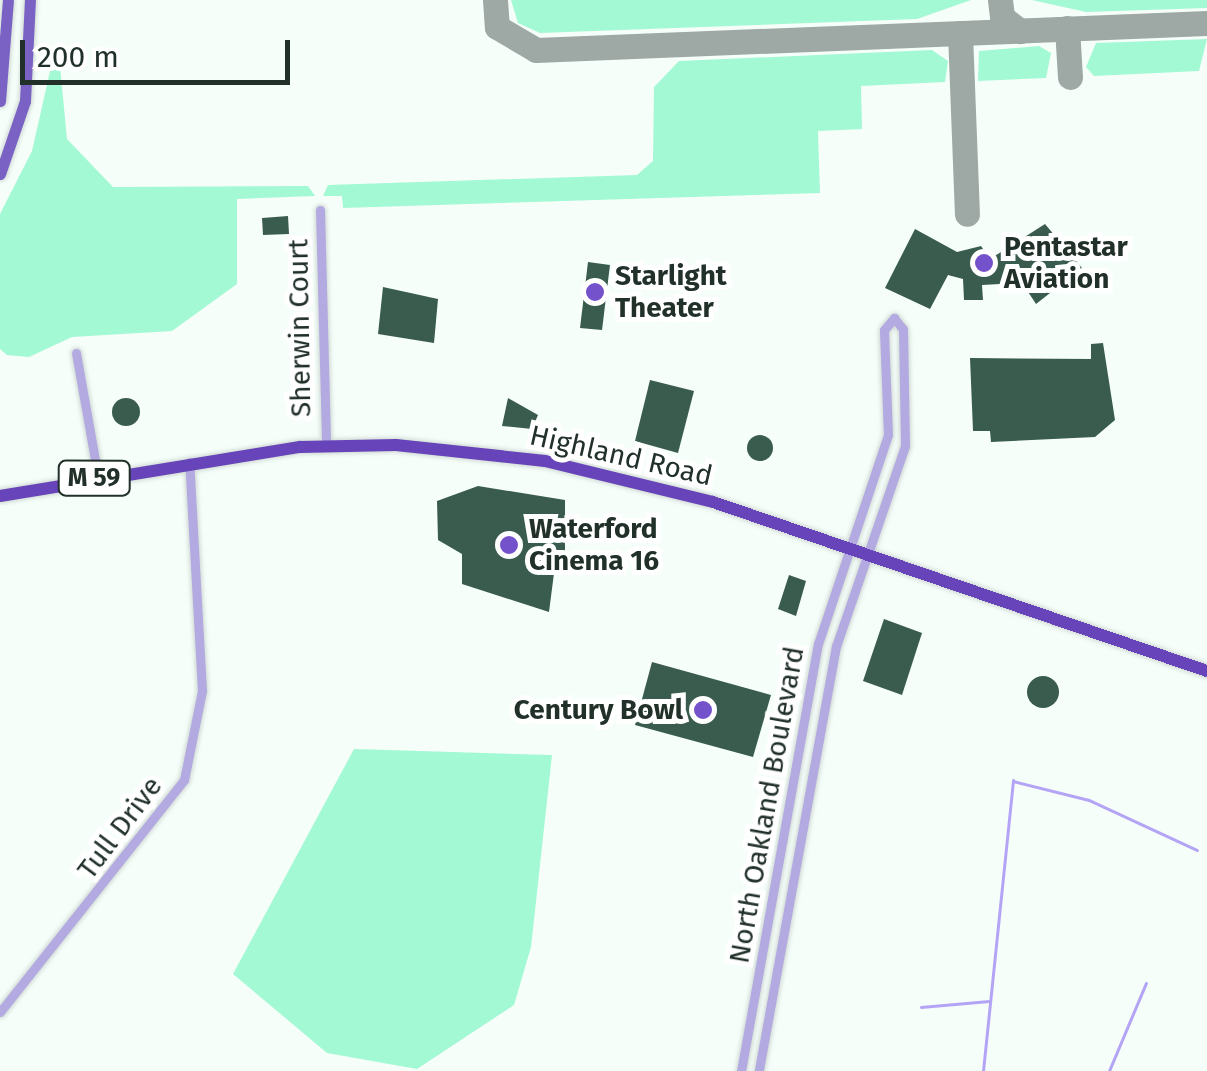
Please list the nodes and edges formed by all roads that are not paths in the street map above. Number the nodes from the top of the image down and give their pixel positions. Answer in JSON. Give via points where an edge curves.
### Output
{"nodes":[{"id":1,"x":8,"y":0,"type":"edge"},
{"id":2,"x":30,"y":0,"type":"edge"},
{"id":3,"x":0,"y":101,"type":"edge"},
{"id":4,"x":0,"y":174,"type":"edge"},
{"id":5,"x":320,"y":210,"type":"dead end"},
{"id":6,"x":76,"y":353,"type":"dead end"},
{"id":7,"x":326,"y":445,"type":"junction"},
{"id":8,"x":188,"y":460,"type":"junction"},
{"id":9,"x":98,"y":478,"type":"junction"},
{"id":10,"x":0,"y":496,"type":"edge"},
{"id":11,"x":848,"y":550,"type":"junction"},
{"id":12,"x":868,"y":556,"type":"junction"},
{"id":13,"x":1207,"y":671,"type":"edge"},
{"id":14,"x":0,"y":1012,"type":"edge"},
{"id":15,"x":741,"y":1071,"type":"edge"},
{"id":16,"x":759,"y":1071,"type":"edge"}],
"edges":[{"from":1,"to":3,"type":"main road"},
{"from":2,"to":4,"type":"main road","via":[[26,101]]},
{"from":5,"to":7,"type":"street","name":"Sherwin Court"},
{"from":6,"to":9,"type":"street"},
{"from":7,"to":8,"type":"highway","name":"Highland Road","number":"M 59"},
{"from":7,"to":11,"type":"highway","name":"Highland Road","number":"M 59","via":[[462,450],[590,469]]},
{"from":8,"to":9,"type":"highway","name":"Highland Road","number":"M 59"},
{"from":8,"to":14,"type":"street","name":"Tull Drive","via":[[202,691],[184,780]]},
{"from":9,"to":10,"type":"highway","name":"Highland Road","number":"M 59"},
{"from":11,"to":12,"type":"highway","name":"Highland Road","number":"M 59"},
{"from":11,"to":12,"type":"street","name":"North Oakland Boulevard","via":[[888,435],[884,330],[894,318],[903,329],[906,434]]},
{"from":11,"to":15,"type":"street","name":"North Oakland Boulevard","via":[[818,644]]},
{"from":12,"to":13,"type":"highway","name":"Highland Road","number":"M 59"},
{"from":12,"to":16,"type":"street","name":"North Oakland Boulevard","via":[[836,646]]}]}
